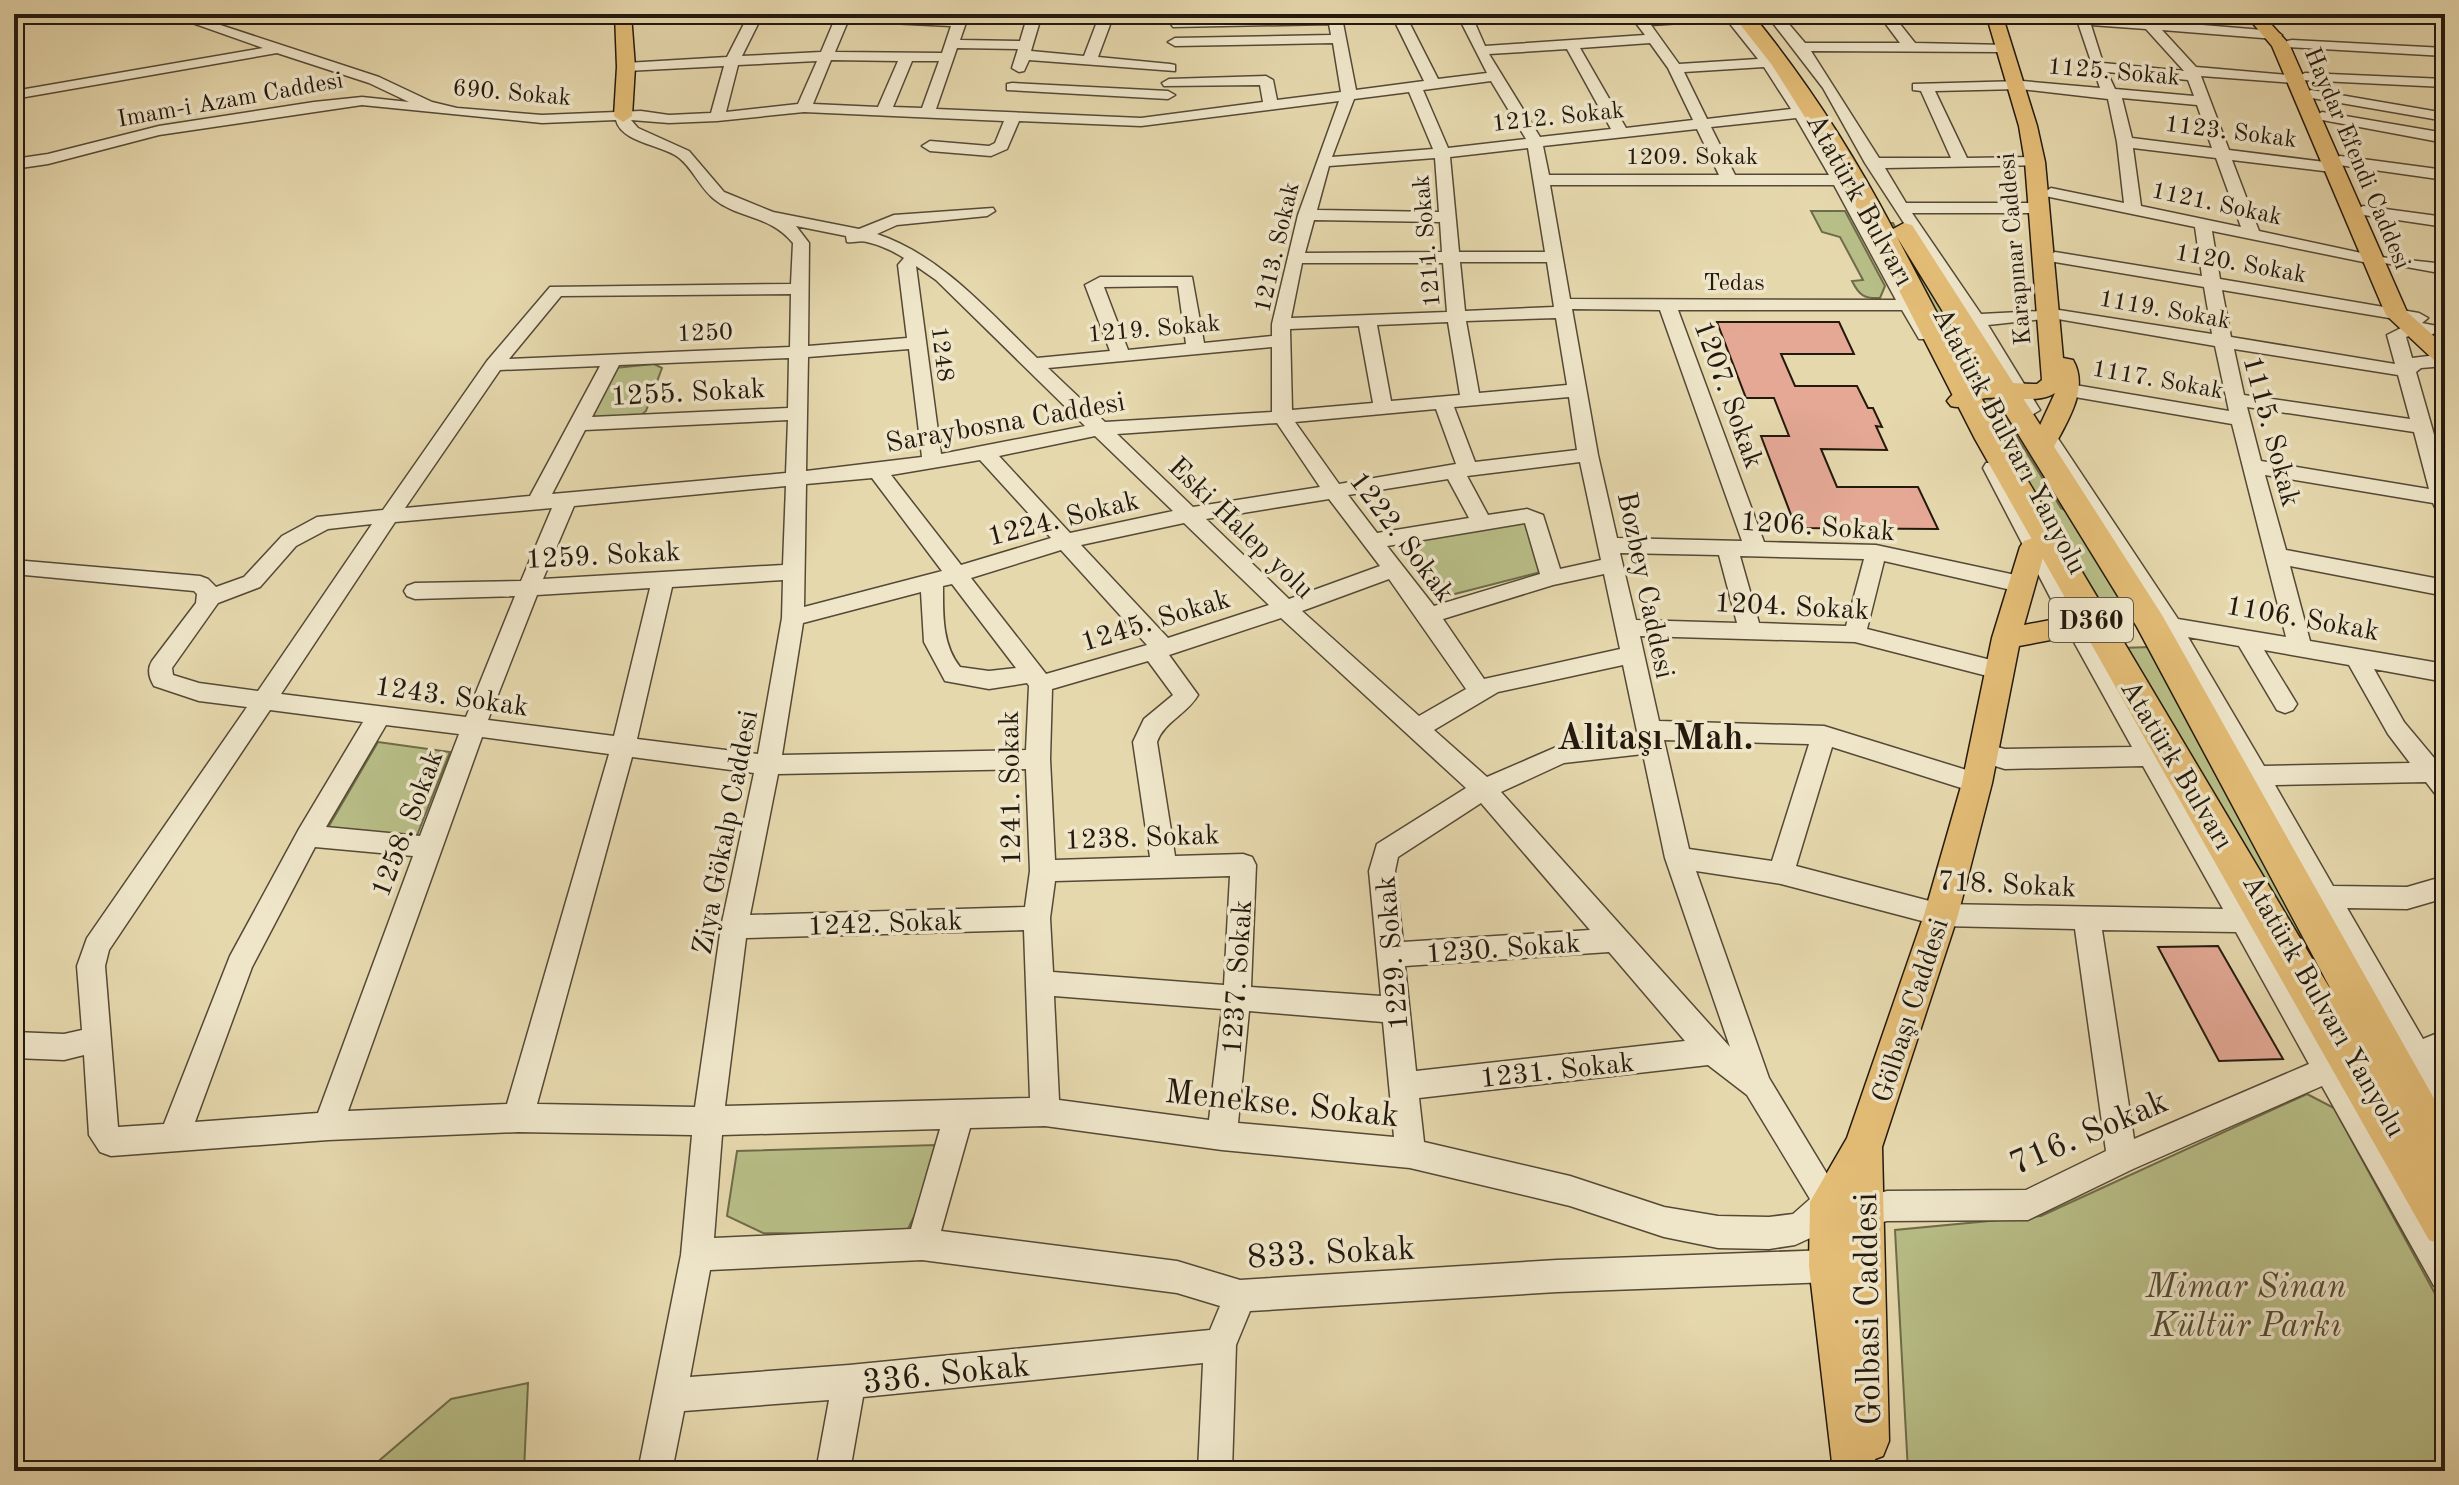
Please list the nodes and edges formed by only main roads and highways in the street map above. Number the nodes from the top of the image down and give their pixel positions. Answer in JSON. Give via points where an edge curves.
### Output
{"nodes":[{"id":1,"x":1994,"y":14,"type":"edge"},
{"id":2,"x":2006,"y":14,"type":"edge"},
{"id":3,"x":2253,"y":14,"type":"edge"},
{"id":4,"x":2263,"y":14,"type":"edge"},
{"id":5,"x":624,"y":15,"type":"edge"},
{"id":6,"x":1752,"y":15,"type":"edge"},
{"id":7,"x":2283,"y":40,"type":"junction"},
{"id":8,"x":2303,"y":83,"type":"junction"},
{"id":9,"x":2019,"y":86,"type":"junction"},
{"id":10,"x":623,"y":116,"type":"road end"},
{"id":11,"x":2336,"y":164,"type":"junction"},
{"id":12,"x":2045,"y":201,"type":"junction"},
{"id":13,"x":2379,"y":260,"type":"junction"},
{"id":14,"x":2052,"y":315,"type":"junction"},
{"id":15,"x":2420,"y":327,"type":"edge"},
{"id":16,"x":2445,"y":359,"type":"edge"},
{"id":17,"x":2012,"y":391,"type":"junction"},
{"id":18,"x":1962,"y":399,"type":"junction"},
{"id":19,"x":2044,"y":443,"type":"junction"},
{"id":20,"x":2033,"y":547,"type":"road end"},
{"id":21,"x":2084,"y":623,"type":"junction"},
{"id":22,"x":2160,"y":624,"type":"junction"},
{"id":23,"x":2006,"y":638,"type":"junction"},
{"id":24,"x":1863,"y":1147,"type":"joint"},
{"id":25,"x":2445,"y":1159,"type":"edge"},
{"id":26,"x":2445,"y":1224,"type":"edge"},
{"id":27,"x":1848,"y":1270,"type":"junction"},
{"id":28,"x":1855,"y":1471,"type":"edge"},
{"id":29,"x":1868,"y":1471,"type":"edge"}],
"edges":[{"from":1,"to":9,"type":"main road","name":"Karapınar Caddesi"},
{"from":2,"to":9,"type":"main road","name":"Karapınar Caddesi"},
{"from":3,"to":7,"type":"main road","name":"Haydar Efendi Caddesi"},
{"from":4,"to":7,"type":"main road","name":"Haydar Efendi Caddesi"},
{"from":5,"to":10,"type":"main road"},
{"from":6,"to":17,"type":"highway","name":"Atatürk Bulvarı","number":"D360","via":[[1817,90]]},
{"from":6,"to":18,"type":"highway","name":"Atatürk Bulvarı","number":"D360","via":[[1854,180]]},
{"from":7,"to":8,"type":"main road","name":"Haydar Efendi Caddesi"},
{"from":8,"to":11,"type":"main road","name":"Haydar Efendi Caddesi"},
{"from":8,"to":11,"type":"main road","name":"Haydar Efendi Caddesi","via":[[2322,116]]},
{"from":9,"to":12,"type":"main road","name":"Karapınar Caddesi"},
{"from":9,"to":12,"type":"main road","name":"Karapınar Caddesi"},
{"from":11,"to":13,"type":"main road","name":"Haydar Efendi Caddesi"},
{"from":11,"to":13,"type":"main road","name":"Haydar Efendi Caddesi","via":[[2363,211]]},
{"from":12,"to":14,"type":"main road","name":"Karapınar Caddesi"},
{"from":12,"to":14,"type":"main road","name":"Karapınar Caddesi","via":[[2055,257]]},
{"from":13,"to":15,"type":"main road","name":"Haydar Efendi Caddesi"},
{"from":14,"to":17,"type":"main road","name":"Karapınar Caddesi","via":[[2053,384],[2045,391]]},
{"from":14,"to":19,"type":"main road","name":"Karapınar Caddesi","via":[[2069,390]]},
{"from":15,"to":16,"type":"main road","name":"Haydar Efendi Caddesi"},
{"from":17,"to":18,"type":"main road","name":"Karapınar Caddesi","via":[[1980,391]]},
{"from":17,"to":19,"type":"highway","name":"Atatürk Bulvarı","number":"D360"},
{"from":18,"to":21,"type":"highway","name":"Atatürk Bulvarı","number":"D360"},
{"from":19,"to":22,"type":"highway","name":"Atatürk Bulvarı","number":"D360"},
{"from":20,"to":23,"type":"main road","name":"Gölbaşı Caddesi"},
{"from":21,"to":22,"type":"highway"},
{"from":21,"to":23,"type":"main road"},
{"from":21,"to":26,"type":"highway","name":"Atatürk Bulvarı","number":"D360","via":[[2209,814]]},
{"from":22,"to":25,"type":"highway","name":"Atatürk Bulvarı","number":"D360"},
{"from":23,"to":24,"type":"main road","name":"Gölbaşı Caddesi","via":[[1981,768],[1941,915]]},
{"from":24,"to":27,"type":"main road","name":"Golbasi Caddesi","via":[[1848,1207]]},
{"from":27,"to":28,"type":"main road"},
{"from":27,"to":29,"type":"main road","name":"Golbasi Caddesi"}]}
